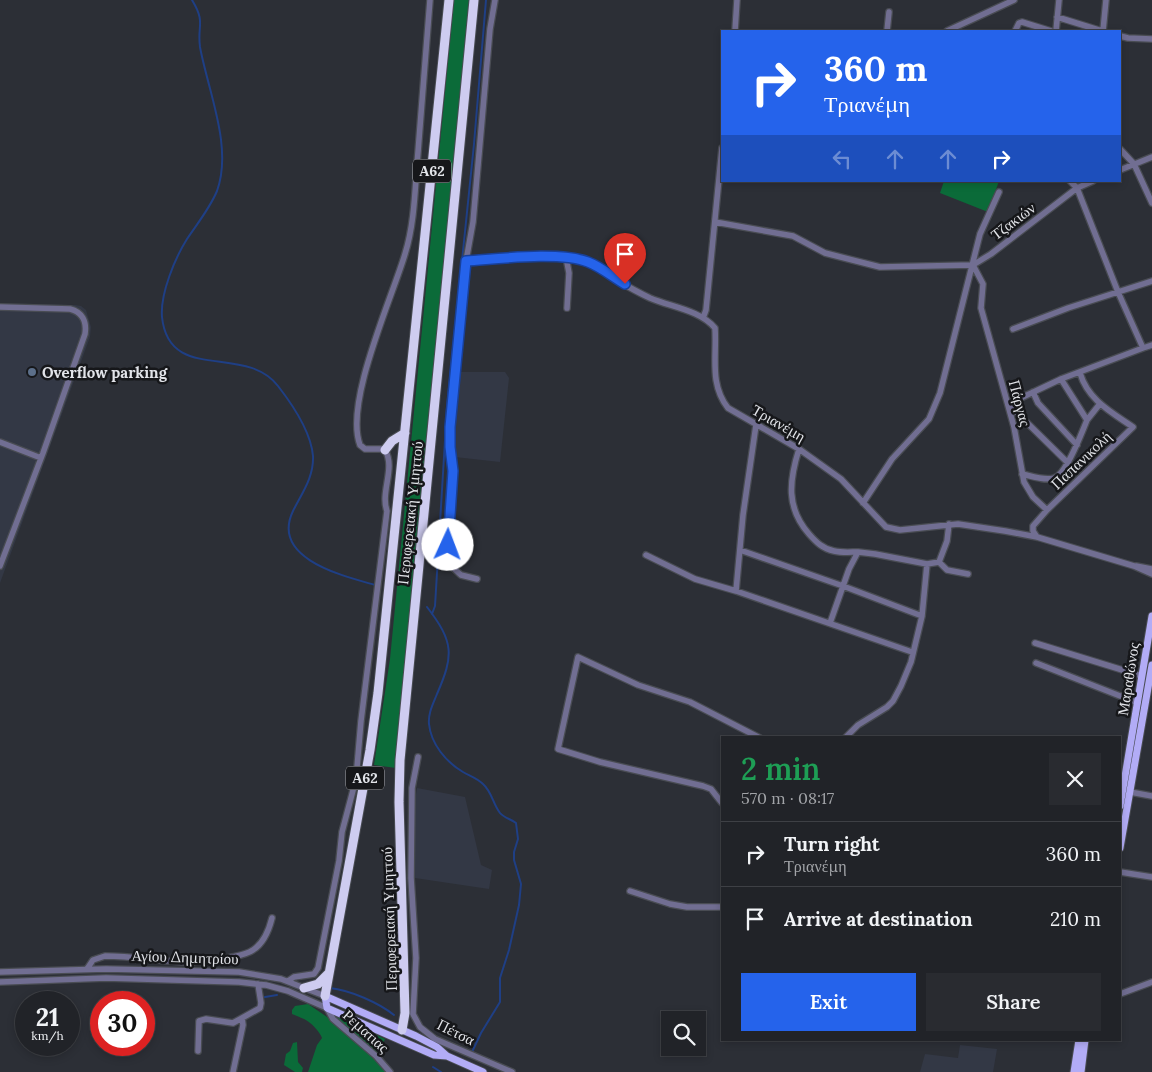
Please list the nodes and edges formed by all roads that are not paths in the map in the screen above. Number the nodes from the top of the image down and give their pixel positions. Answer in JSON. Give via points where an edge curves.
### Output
{"nodes":[{"id":1,"x":430,"y":0,"type":"edge"},
{"id":2,"x":449,"y":0,"type":"edge"},
{"id":3,"x":474,"y":0,"type":"edge"},
{"id":4,"x":495,"y":0,"type":"edge"},
{"id":5,"x":737,"y":0,"type":"edge"},
{"id":6,"x":1014,"y":0,"type":"edge"},
{"id":7,"x":1059,"y":0,"type":"edge"},
{"id":8,"x":1106,"y":0,"type":"edge"},
{"id":9,"x":889,"y":12,"type":"dead end"},
{"id":10,"x":1057,"y":17,"type":"junction"},
{"id":11,"x":735,"y":30,"type":"edge"},
{"id":12,"x":887,"y":30,"type":"edge"},
{"id":13,"x":949,"y":30,"type":"edge"},
{"id":14,"x":1015,"y":30,"type":"edge"},
{"id":15,"x":1048,"y":30,"type":"edge"},
{"id":16,"x":1056,"y":30,"type":"edge"},
{"id":17,"x":1100,"y":30,"type":"edge"},
{"id":18,"x":1103,"y":30,"type":"edge"},
{"id":19,"x":1121,"y":36,"type":"edge"},
{"id":20,"x":1152,"y":39,"type":"edge"},
{"id":21,"x":1121,"y":150,"type":"edge"},
{"id":22,"x":1152,"y":156,"type":"edge"},
{"id":23,"x":721,"y":157,"type":"edge"},
{"id":24,"x":1134,"y":164,"type":"junction"},
{"id":25,"x":1121,"y":170,"type":"edge"},
{"id":26,"x":1071,"y":182,"type":"edge"},
{"id":27,"x":1091,"y":182,"type":"edge"},
{"id":28,"x":1077,"y":188,"type":"junction"},
{"id":29,"x":999,"y":192,"type":"dead end"},
{"id":30,"x":1152,"y":203,"type":"edge"},
{"id":31,"x":714,"y":222,"type":"junction"},
{"id":32,"x":566,"y":257,"type":"junction"},
{"id":33,"x":466,"y":261,"type":"junction"},
{"id":34,"x":973,"y":265,"type":"junction"},
{"id":35,"x":1152,"y":281,"type":"edge"},
{"id":36,"x":1118,"y":292,"type":"junction"},
{"id":37,"x":0,"y":307,"type":"edge"},
{"id":38,"x":567,"y":308,"type":"dead end"},
{"id":39,"x":703,"y":318,"type":"junction"},
{"id":40,"x":1013,"y":330,"type":"dead end"},
{"id":41,"x":1152,"y":345,"type":"edge"},
{"id":42,"x":1143,"y":348,"type":"junction"},
{"id":43,"x":1080,"y":373,"type":"junction"},
{"id":44,"x":1061,"y":380,"type":"junction"},
{"id":45,"x":1033,"y":392,"type":"junction"},
{"id":46,"x":1008,"y":404,"type":"junction"},
{"id":47,"x":1099,"y":404,"type":"junction"},
{"id":48,"x":1087,"y":420,"type":"junction"},
{"id":49,"x":756,"y":425,"type":"junction"},
{"id":50,"x":405,"y":433,"type":"junction"},
{"id":51,"x":0,"y":442,"type":"edge"},
{"id":52,"x":1077,"y":445,"type":"junction"},
{"id":53,"x":799,"y":449,"type":"junction"},
{"id":54,"x":385,"y":450,"type":"junction"},
{"id":55,"x":41,"y":458,"type":"junction"},
{"id":56,"x":1067,"y":462,"type":"junction"},
{"id":57,"x":1022,"y":474,"type":"junction"},
{"id":58,"x":863,"y":502,"type":"junction"},
{"id":59,"x":1046,"y":510,"type":"junction"},
{"id":60,"x":387,"y":512,"type":"junction"},
{"id":61,"x":397,"y":519,"type":"junction"},
{"id":62,"x":949,"y":524,"type":"junction"},
{"id":63,"x":1037,"y":537,"type":"junction"},
{"id":64,"x":740,"y":550,"type":"junction"},
{"id":65,"x":858,"y":552,"type":"junction"},
{"id":66,"x":646,"y":555,"type":"dead end"},
{"id":67,"x":939,"y":562,"type":"junction"},
{"id":68,"x":927,"y":564,"type":"junction"},
{"id":69,"x":0,"y":566,"type":"edge"},
{"id":70,"x":1134,"y":566,"type":"junction"},
{"id":71,"x":1152,"y":568,"type":"edge"},
{"id":72,"x":968,"y":574,"type":"dead end"},
{"id":73,"x":1152,"y":574,"type":"edge"},
{"id":74,"x":477,"y":579,"type":"dead end"},
{"id":75,"x":843,"y":586,"type":"junction"},
{"id":76,"x":736,"y":591,"type":"junction"},
{"id":77,"x":922,"y":616,"type":"junction"},
{"id":78,"x":1152,"y":616,"type":"edge"},
{"id":79,"x":830,"y":623,"type":"junction"},
{"id":80,"x":1035,"y":643,"type":"dead end"},
{"id":81,"x":912,"y":652,"type":"junction"},
{"id":82,"x":1036,"y":663,"type":"dead end"},
{"id":83,"x":1152,"y":665,"type":"edge"},
{"id":84,"x":1142,"y":676,"type":"junction"},
{"id":85,"x":1138,"y":703,"type":"junction"},
{"id":86,"x":756,"y":736,"type":"edge"},
{"id":87,"x":847,"y":736,"type":"edge"},
{"id":88,"x":418,"y":757,"type":"dead end"},
{"id":89,"x":1130,"y":792,"type":"junction"},
{"id":90,"x":1152,"y":796,"type":"edge"},
{"id":91,"x":1121,"y":800,"type":"edge"},
{"id":92,"x":721,"y":802,"type":"edge"},
{"id":93,"x":1121,"y":842,"type":"edge"},
{"id":94,"x":1121,"y":872,"type":"edge"},
{"id":95,"x":1152,"y":877,"type":"edge"},
{"id":96,"x":630,"y":891,"type":"dead end"},
{"id":97,"x":721,"y":907,"type":"edge"},
{"id":98,"x":272,"y":918,"type":"dead end"},
{"id":99,"x":87,"y":969,"type":"junction"},
{"id":100,"x":329,"y":971,"type":"junction"},
{"id":101,"x":0,"y":972,"type":"edge"},
{"id":102,"x":288,"y":981,"type":"junction"},
{"id":103,"x":0,"y":982,"type":"edge"},
{"id":104,"x":1152,"y":982,"type":"edge"},
{"id":105,"x":258,"y":984,"type":"junction"},
{"id":106,"x":304,"y":988,"type":"junction"},
{"id":107,"x":1121,"y":994,"type":"edge"},
{"id":108,"x":325,"y":996,"type":"junction"},
{"id":109,"x":327,"y":1008,"type":"junction"},
{"id":110,"x":363,"y":1012,"type":"joint"},
{"id":111,"x":242,"y":1018,"type":"junction"},
{"id":112,"x":402,"y":1030,"type":"junction"},
{"id":113,"x":398,"y":1040,"type":"junction"},
{"id":114,"x":1079,"y":1041,"type":"edge"},
{"id":115,"x":1086,"y":1041,"type":"edge"},
{"id":116,"x":198,"y":1051,"type":"dead end"},
{"id":117,"x":447,"y":1056,"type":"junction"},
{"id":118,"x":509,"y":1071,"type":"edge"},
{"id":119,"x":233,"y":1072,"type":"edge"},
{"id":120,"x":390,"y":1072,"type":"edge"},
{"id":121,"x":484,"y":1072,"type":"edge"},
{"id":122,"x":1074,"y":1072,"type":"edge"},
{"id":123,"x":1081,"y":1072,"type":"edge"}],
"edges":[{"from":1,"to":54,"type":"street","via":[[415,190],[407,245],[368,364],[358,409],[360,445],[365,450]]},
{"from":2,"to":50,"type":"highway","name":"Περιφερειακή Υμηττού","number":"Α62"},
{"from":3,"to":112,"type":"highway","name":"Περιφερειακή Υμηττού","number":"Α62","via":[[400,760],[405,1013]]},
{"from":4,"to":33,"type":"street","via":[[473,222]]},
{"from":5,"to":11,"type":"street"},
{"from":6,"to":13,"type":"street"},
{"from":7,"to":10,"type":"street"},
{"from":8,"to":18,"type":"street"},
{"from":9,"to":12,"type":"street"},
{"from":10,"to":16,"type":"street"},
{"from":10,"to":17,"type":"street"},
{"from":14,"to":15,"type":"street","via":[[1022,22]]},
{"from":19,"to":20,"type":"street"},
{"from":21,"to":24,"type":"street"},
{"from":22,"to":24,"type":"street"},
{"from":23,"to":31,"type":"street"},
{"from":24,"to":25,"type":"street"},
{"from":24,"to":30,"type":"street"},
{"from":26,"to":28,"type":"street"},
{"from":27,"to":28,"type":"street","name":"Τζακιών"},
{"from":28,"to":34,"type":"street","name":"Τζακιών"},
{"from":28,"to":36,"type":"street"},
{"from":29,"to":34,"type":"street","via":[[980,234]]},
{"from":31,"to":34,"type":"street","via":[[793,236],[825,253],[880,267]]},
{"from":31,"to":39,"type":"street"},
{"from":32,"to":33,"type":"street"},
{"from":32,"to":38,"type":"street","via":[[569,273]]},
{"from":32,"to":39,"type":"street","via":[[588,262],[650,298]]},
{"from":33,"to":74,"type":"street","via":[[450,427],[453,471],[448,556],[454,570]]},
{"from":34,"to":46,"type":"street","name":"Πάργας","via":[[983,284],[981,308]]},
{"from":34,"to":58,"type":"street","via":[[934,409],[892,459]]},
{"from":35,"to":36,"type":"street"},
{"from":36,"to":40,"type":"street"},
{"from":36,"to":42,"type":"street"},
{"from":37,"to":55,"type":"street","via":[[70,308],[79,312],[85,321],[85,334]]},
{"from":39,"to":49,"type":"street","name":"Τριανέμη","via":[[715,328],[715,364],[720,398],[728,408]]},
{"from":41,"to":42,"type":"street"},
{"from":42,"to":43,"type":"street"},
{"from":43,"to":44,"type":"street"},
{"from":43,"to":47,"type":"street","via":[[1085,386]]},
{"from":44,"to":45,"type":"street"},
{"from":44,"to":48,"type":"street"},
{"from":45,"to":46,"type":"street"},
{"from":45,"to":52,"type":"street","via":[[1038,403]]},
{"from":46,"to":56,"type":"street"},
{"from":46,"to":57,"type":"street","name":"Πάργας"},
{"from":47,"to":48,"type":"street"},
{"from":47,"to":59,"type":"street","name":"Παπανικολή","via":[[1133,427]]},
{"from":48,"to":52,"type":"street"},
{"from":49,"to":53,"type":"street","name":"Τριανέμη"},
{"from":49,"to":64,"type":"street"},
{"from":50,"to":54,"type":"highway"},
{"from":50,"to":61,"type":"highway","name":"Περιφερειακή Υμηττού","number":"Α62"},
{"from":51,"to":55,"type":"street"},
{"from":52,"to":56,"type":"street"},
{"from":53,"to":58,"type":"street","name":"Τριανέμη","via":[[842,478]]},
{"from":53,"to":65,"type":"street","via":[[792,500],[801,525],[820,546],[834,551]]},
{"from":54,"to":60,"type":"street","via":[[389,461]]},
{"from":55,"to":69,"type":"street"},
{"from":56,"to":57,"type":"street","via":[[1060,475],[1053,478]]},
{"from":57,"to":59,"type":"street","name":"Πάργας","via":[[1028,491]]},
{"from":58,"to":62,"type":"street","name":"Τριανέμη","via":[[886,527],[900,530]]},
{"from":59,"to":63,"type":"street","via":[[1033,526]]},
{"from":60,"to":61,"type":"street"},
{"from":60,"to":102,"type":"street","via":[[360,721],[356,779],[342,832],[318,968],[314,974]]},
{"from":61,"to":100,"type":"highway","name":"Περιφερειακή Υμηττού","number":"Α62","via":[[375,722]]},
{"from":62,"to":63,"type":"street","name":"Τριανέμη"},
{"from":62,"to":67,"type":"street"},
{"from":63,"to":70,"type":"street","name":"Τριανέμη"},
{"from":64,"to":75,"type":"street"},
{"from":64,"to":76,"type":"street"},
{"from":65,"to":68,"type":"street"},
{"from":65,"to":75,"type":"street"},
{"from":66,"to":76,"type":"street","via":[[695,579]]},
{"from":67,"to":68,"type":"street"},
{"from":67,"to":72,"type":"street","via":[[947,570]]},
{"from":68,"to":77,"type":"street"},
{"from":70,"to":71,"type":"street","name":"Τριανέμη"},
{"from":70,"to":73,"type":"street","name":"Τριανέμη"},
{"from":75,"to":77,"type":"street"},
{"from":75,"to":79,"type":"street"},
{"from":76,"to":79,"type":"street"},
{"from":77,"to":81,"type":"street"},
{"from":78,"to":84,"type":"main road","name":"Μαραθώνος"},
{"from":79,"to":81,"type":"street"},
{"from":80,"to":84,"type":"street"},
{"from":81,"to":87,"type":"street","via":[[907,673],[893,701]]},
{"from":82,"to":85,"type":"street"},
{"from":83,"to":89,"type":"main road","name":"Μαραθώνος"},
{"from":84,"to":85,"type":"main road","name":"Μαραθώνος"},
{"from":85,"to":91,"type":"main road","name":"Μαραθώνος"},
{"from":86,"to":92,"type":"street","via":[[690,702],[638,685],[578,657],[558,749],[703,786],[711,789]]},
{"from":88,"to":118,"type":"street","name":"Πέτσα","via":[[412,788],[414,1014],[426,1033]]},
{"from":89,"to":90,"type":"street"},
{"from":89,"to":93,"type":"main road","name":"Μαραθώνος"},
{"from":94,"to":95,"type":"street"},
{"from":96,"to":97,"type":"street","via":[[687,907]]},
{"from":98,"to":99,"type":"street","via":[[267,934],[258,946],[239,956],[193,963],[105,956],[94,960]]},
{"from":99,"to":101,"type":"street","name":"Αγίου Δημητρίου"},
{"from":99,"to":102,"type":"street","name":"Αγίου Δημητρίου","via":[[239,972]]},
{"from":100,"to":106,"type":"highway","via":[[322,982]]},
{"from":100,"to":108,"type":"highway","name":"Περιφερειακή Υμηττού"},
{"from":102,"to":106,"type":"street","name":"Αγίου Δημητρίου"},
{"from":103,"to":105,"type":"street","name":"Αγίου Δημητρίου","via":[[106,978]]},
{"from":104,"to":107,"type":"street"},
{"from":105,"to":109,"type":"street","name":"Αγίου Δημητρίου","via":[[288,991]]},
{"from":105,"to":111,"type":"street","via":[[261,1006]]},
{"from":106,"to":108,"type":"street","name":"Αγίου Δημητρίου"},
{"from":108,"to":109,"type":"main road"},
{"from":108,"to":110,"type":"main road","name":"Αγίου Δημητρίου"},
{"from":109,"to":113,"type":"main road","name":"Πέτσα"},
{"from":109,"to":120,"type":"street","name":"Ρεματιας","via":[[333,1018]]},
{"from":110,"to":112,"type":"main road","name":"Πέτσα"},
{"from":111,"to":116,"type":"street","via":[[230,1023],[201,1020],[198,1024]]},
{"from":111,"to":119,"type":"street"},
{"from":112,"to":113,"type":"main road"},
{"from":112,"to":117,"type":"main road","name":"Πέτσα","via":[[437,1047]]},
{"from":113,"to":117,"type":"main road","name":"Πέτσα","via":[[434,1055]]},
{"from":114,"to":122,"type":"main road"},
{"from":115,"to":123,"type":"main road"},
{"from":117,"to":121,"type":"main road","name":"Πέτσα"}]}
